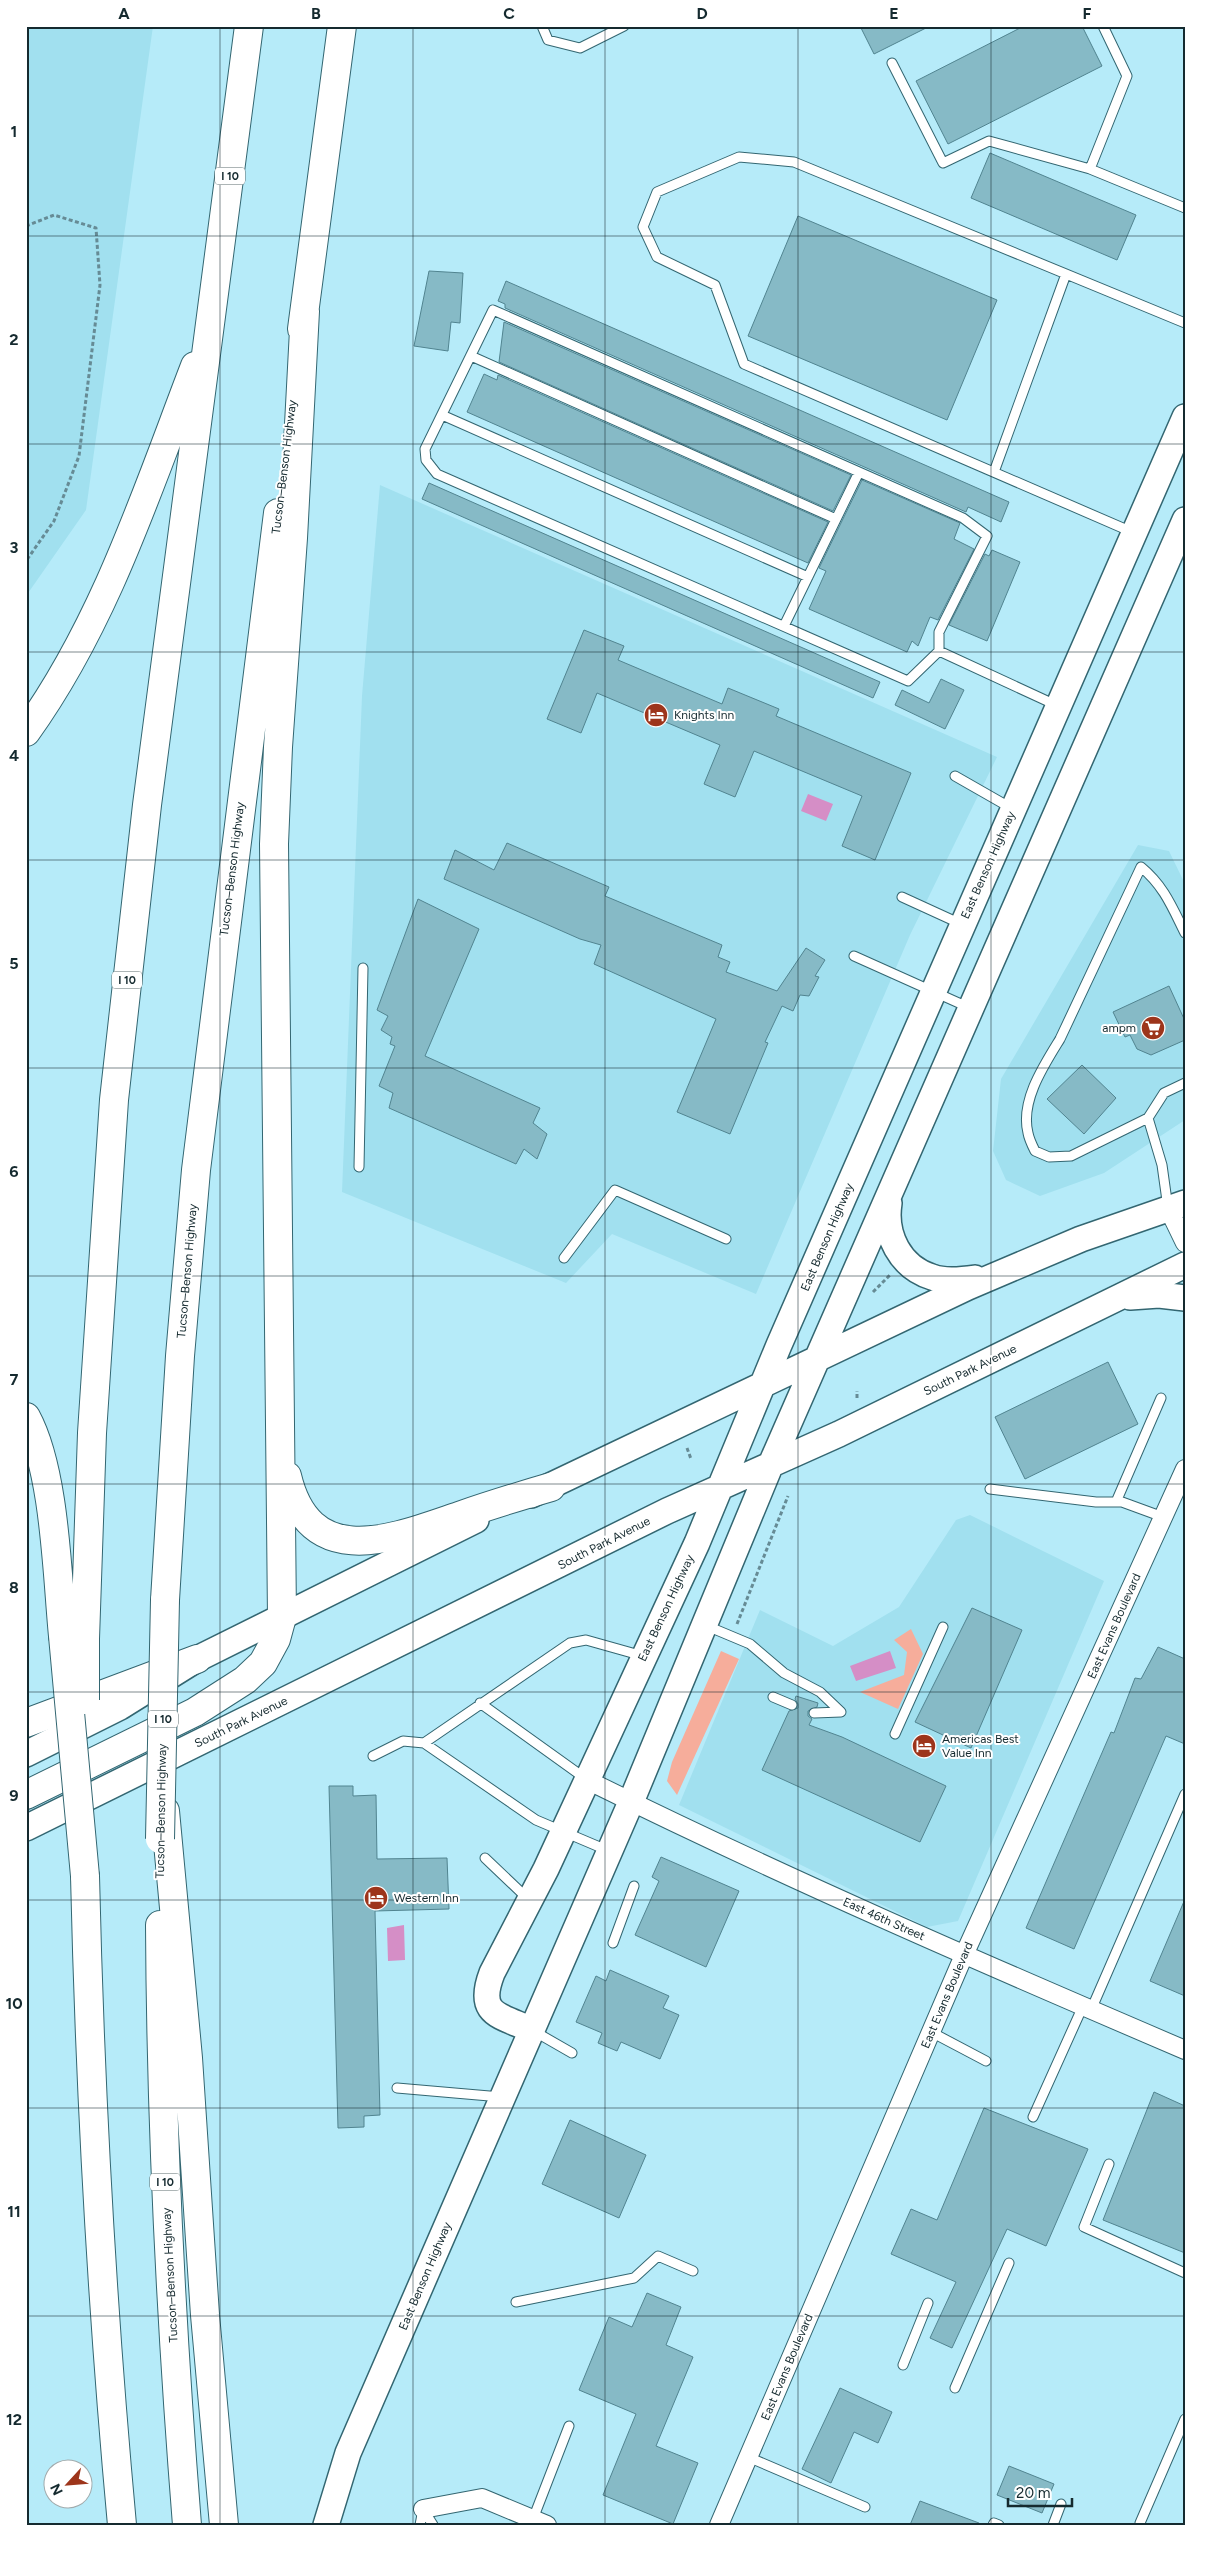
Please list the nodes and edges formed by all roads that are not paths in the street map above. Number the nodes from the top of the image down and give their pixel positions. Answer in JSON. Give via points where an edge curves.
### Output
{"nodes":[{"id":1,"x":249,"y":26,"type":"edge"},
{"id":2,"x":342,"y":26,"type":"edge"},
{"id":3,"x":542,"y":26,"type":"edge"},
{"id":4,"x":624,"y":26,"type":"edge"},
{"id":5,"x":1103,"y":26,"type":"edge"},
{"id":6,"x":892,"y":63,"type":"dead end"},
{"id":7,"x":1090,"y":169,"type":"junction"},
{"id":8,"x":1185,"y":208,"type":"edge"},
{"id":9,"x":1066,"y":274,"type":"junction"},
{"id":10,"x":305,"y":311,"type":"junction"},
{"id":11,"x":1185,"y":323,"type":"edge"},
{"id":12,"x":211,"y":325,"type":"junction"},
{"id":13,"x":471,"y":356,"type":"junction"},
{"id":14,"x":442,"y":415,"type":"junction"},
{"id":15,"x":1185,"y":417,"type":"edge"},
{"id":16,"x":859,"y":472,"type":"junction"},
{"id":17,"x":994,"y":472,"type":"junction"},
{"id":18,"x":836,"y":519,"type":"junction"},
{"id":19,"x":1185,"y":520,"type":"edge"},
{"id":20,"x":1135,"y":533,"type":"junction"},
{"id":21,"x":808,"y":578,"type":"junction"},
{"id":22,"x":1101,"y":608,"type":"junction"},
{"id":23,"x":784,"y":626,"type":"junction"},
{"id":24,"x":1139,"y":626,"type":"junction"},
{"id":25,"x":939,"y":650,"type":"junction"},
{"id":26,"x":1058,"y":706,"type":"junction"},
{"id":27,"x":26,"y":732,"type":"edge"},
{"id":28,"x":955,"y":776,"type":"dead end"},
{"id":29,"x":1013,"y":810,"type":"junction"},
{"id":30,"x":902,"y":897,"type":"dead end"},
{"id":31,"x":962,"y":924,"type":"junction"},
{"id":32,"x":1185,"y":933,"type":"edge"},
{"id":33,"x":854,"y":956,"type":"dead end"},
{"id":34,"x":363,"y":968,"type":"dead end"},
{"id":35,"x":933,"y":991,"type":"junction"},
{"id":36,"x":972,"y":1009,"type":"junction"},
{"id":37,"x":1185,"y":1083,"type":"edge"},
{"id":38,"x":1148,"y":1118,"type":"junction"},
{"id":39,"x":359,"y":1167,"type":"dead end"},
{"id":40,"x":894,"y":1186,"type":"junction"},
{"id":41,"x":1176,"y":1205,"type":"edge"},
{"id":42,"x":726,"y":1239,"type":"dead end"},
{"id":43,"x":1185,"y":1243,"type":"edge"},
{"id":44,"x":564,"y":1258,"type":"dead end"},
{"id":45,"x":1185,"y":1265,"type":"edge"},
{"id":46,"x":1002,"y":1273,"type":"junction"},
{"id":47,"x":1117,"y":1298,"type":"junction"},
{"id":48,"x":1185,"y":1298,"type":"edge"},
{"id":49,"x":820,"y":1358,"type":"junction"},
{"id":50,"x":763,"y":1385,"type":"junction"},
{"id":51,"x":1161,"y":1398,"type":"dead end"},
{"id":52,"x":26,"y":1417,"type":"edge"},
{"id":53,"x":282,"y":1437,"type":"junction"},
{"id":54,"x":771,"y":1464,"type":"junction"},
{"id":55,"x":1184,"y":1472,"type":"edge"},
{"id":56,"x":550,"y":1487,"type":"junction"},
{"id":57,"x":721,"y":1487,"type":"junction"},
{"id":58,"x":990,"y":1489,"type":"dead end"},
{"id":59,"x":1116,"y":1502,"type":"junction"},
{"id":60,"x":1163,"y":1517,"type":"junction"},
{"id":61,"x":282,"y":1617,"type":"junction"},
{"id":62,"x":704,"y":1625,"type":"junction"},
{"id":63,"x":943,"y":1627,"type":"dead end"},
{"id":64,"x":74,"y":1637,"type":"junction"},
{"id":65,"x":644,"y":1656,"type":"junction"},
{"id":66,"x":197,"y":1659,"type":"junction"},
{"id":67,"x":773,"y":1697,"type":"dead end"},
{"id":68,"x":480,"y":1703,"type":"junction"},
{"id":69,"x":792,"y":1705,"type":"dead end"},
{"id":70,"x":814,"y":1713,"type":"dead end"},
{"id":71,"x":26,"y":1723,"type":"edge"},
{"id":72,"x":895,"y":1734,"type":"dead end"},
{"id":73,"x":424,"y":1744,"type":"junction"},
{"id":74,"x":26,"y":1754,"type":"edge"},
{"id":75,"x":373,"y":1756,"type":"dead end"},
{"id":76,"x":587,"y":1780,"type":"junction"},
{"id":77,"x":1185,"y":1794,"type":"edge"},
{"id":78,"x":26,"y":1795,"type":"edge"},
{"id":79,"x":631,"y":1802,"type":"junction"},
{"id":80,"x":26,"y":1828,"type":"edge"},
{"id":81,"x":563,"y":1832,"type":"junction"},
{"id":82,"x":164,"y":1838,"type":"junction"},
{"id":83,"x":609,"y":1851,"type":"junction"},
{"id":84,"x":485,"y":1858,"type":"dead end"},
{"id":85,"x":634,"y":1886,"type":"dead end"},
{"id":86,"x":529,"y":1900,"type":"junction"},
{"id":87,"x":613,"y":1943,"type":"dead end"},
{"id":88,"x":964,"y":1955,"type":"junction"},
{"id":89,"x":1087,"y":2008,"type":"junction"},
{"id":90,"x":532,"y":2030,"type":"junction"},
{"id":91,"x":931,"y":2032,"type":"junction"},
{"id":92,"x":1185,"y":2050,"type":"edge"},
{"id":93,"x":572,"y":2053,"type":"dead end"},
{"id":94,"x":986,"y":2061,"type":"dead end"},
{"id":95,"x":397,"y":2088,"type":"dead end"},
{"id":96,"x":503,"y":2097,"type":"junction"},
{"id":97,"x":1033,"y":2117,"type":"dead end"},
{"id":98,"x":1109,"y":2164,"type":"dead end"},
{"id":99,"x":1009,"y":2264,"type":"dead end"},
{"id":100,"x":693,"y":2271,"type":"dead end"},
{"id":101,"x":1185,"y":2273,"type":"edge"},
{"id":102,"x":516,"y":2302,"type":"dead end"},
{"id":103,"x":928,"y":2303,"type":"dead end"},
{"id":104,"x":903,"y":2364,"type":"dead end"},
{"id":105,"x":955,"y":2388,"type":"dead end"},
{"id":106,"x":1185,"y":2419,"type":"edge"},
{"id":107,"x":569,"y":2426,"type":"dead end"},
{"id":108,"x":748,"y":2457,"type":"junction"},
{"id":109,"x":1061,"y":2504,"type":"dead end"},
{"id":110,"x":865,"y":2507,"type":"dead end"},
{"id":111,"x":422,"y":2517,"type":"edge"},
{"id":112,"x":540,"y":2522,"type":"edge"},
{"id":113,"x":1140,"y":2523,"type":"dead end"},
{"id":114,"x":122,"y":2525,"type":"edge"},
{"id":115,"x":187,"y":2525,"type":"edge"},
{"id":116,"x":224,"y":2525,"type":"edge"},
{"id":117,"x":326,"y":2525,"type":"edge"},
{"id":118,"x":433,"y":2525,"type":"edge"},
{"id":119,"x":719,"y":2525,"type":"edge"},
{"id":120,"x":993,"y":2525,"type":"edge"},
{"id":121,"x":999,"y":2525,"type":"edge"},
{"id":122,"x":1053,"y":2525,"type":"edge"}],
"edges":[{"from":1,"to":12,"type":"highway","number":"I 10"},
{"from":2,"to":10,"type":"highway","name":"Tucson–Benson Highway","number":"I 10"},
{"from":3,"to":4,"type":"lane","via":[[548,40],[580,48]]},
{"from":5,"to":7,"type":"lane","via":[[1127,76]]},
{"from":6,"to":7,"type":"lane","via":[[942,163],[989,141]]},
{"from":7,"to":8,"type":"lane"},
{"from":9,"to":11,"type":"lane"},
{"from":9,"to":17,"type":"lane"},
{"from":9,"to":17,"type":"lane","via":[[794,162],[739,157],[658,192],[643,227],[657,256],[715,285],[744,364]]},
{"from":10,"to":53,"type":"highway","via":[[274,844]]},
{"from":10,"to":82,"type":"highway","name":"Tucson–Benson Highway","number":"I 10","bridge":true,"via":[[196,1170],[178,1375],[165,1600],[161,1773]]},
{"from":12,"to":27,"type":"highway","via":[[108,589],[62,678]]},
{"from":12,"to":64,"type":"highway","number":"I 10","via":[[147,805],[114,1100]]},
{"from":13,"to":14,"type":"lane"},
{"from":13,"to":16,"type":"lane","via":[[493,310]]},
{"from":13,"to":18,"type":"lane"},
{"from":14,"to":21,"type":"lane"},
{"from":14,"to":23,"type":"lane","via":[[425,450],[426,460],[437,474]]},
{"from":15,"to":20,"type":"main road","name":"East Benson Highway"},
{"from":16,"to":18,"type":"lane"},
{"from":16,"to":25,"type":"lane","via":[[963,518],[987,536],[940,632]]},
{"from":17,"to":20,"type":"lane"},
{"from":18,"to":21,"type":"lane"},
{"from":19,"to":24,"type":"main road","name":"East Benson Highway"},
{"from":20,"to":22,"type":"main road","name":"East Benson Highway"},
{"from":21,"to":23,"type":"lane"},
{"from":22,"to":24,"type":"main road"},
{"from":22,"to":26,"type":"main road","name":"East Benson Highway"},
{"from":23,"to":25,"type":"lane","via":[[908,681]]},
{"from":24,"to":36,"type":"main road","name":"East Benson Highway"},
{"from":25,"to":26,"type":"lane"},
{"from":26,"to":29,"type":"main road","name":"East Benson Highway"},
{"from":28,"to":29,"type":"lane"},
{"from":29,"to":31,"type":"main road","name":"East Benson Highway"},
{"from":30,"to":31,"type":"lane"},
{"from":31,"to":35,"type":"main road","name":"East Benson Highway"},
{"from":32,"to":38,"type":"lane","via":[[1156,880],[1141,867],[1027,1105],[1027,1132],[1035,1151],[1049,1157],[1071,1156]]},
{"from":33,"to":35,"type":"lane"},
{"from":34,"to":39,"type":"lane"},
{"from":35,"to":36,"type":"lane"},
{"from":35,"to":50,"type":"main road","name":"East Benson Highway"},
{"from":36,"to":40,"type":"main road","name":"East Benson Highway"},
{"from":37,"to":38,"type":"lane","via":[[1164,1093]]},
{"from":38,"to":41,"type":"lane"},
{"from":40,"to":46,"type":"main road","via":[[887,1211],[889,1232],[900,1255],[909,1264],[932,1277],[945,1280]]},
{"from":40,"to":49,"type":"main road","name":"East Benson Highway"},
{"from":41,"to":43,"type":"street"},
{"from":41,"to":46,"type":"main road","via":[[1081,1239]]},
{"from":42,"to":44,"type":"lane","via":[[615,1190]]},
{"from":45,"to":47,"type":"main road","name":"South Park Avenue"},
{"from":46,"to":49,"type":"main road"},
{"from":47,"to":48,"type":"main road","via":[[1159,1295]]},
{"from":47,"to":54,"type":"main road","name":"South Park Avenue"},
{"from":49,"to":50,"type":"main road"},
{"from":49,"to":54,"type":"main road","name":"East Benson Highway"},
{"from":50,"to":56,"type":"main road"},
{"from":50,"to":57,"type":"main road","name":"East Benson Highway"},
{"from":51,"to":59,"type":"lane"},
{"from":52,"to":64,"type":"highway","via":[[42,1460]]},
{"from":53,"to":56,"type":"highway","via":[[291,1491],[298,1506],[309,1520],[339,1539],[361,1542],[388,1538]]},
{"from":53,"to":61,"type":"highway"},
{"from":54,"to":57,"type":"main road","name":"South Park Avenue"},
{"from":54,"to":62,"type":"main road","name":"East Benson Highway"},
{"from":55,"to":60,"type":"street","name":"East Evans Boulevard"},
{"from":56,"to":61,"type":"main road","via":[[503,1507]]},
{"from":57,"to":65,"type":"main road","name":"East Benson Highway"},
{"from":57,"to":80,"type":"main road","name":"South Park Avenue"},
{"from":58,"to":59,"type":"lane"},
{"from":59,"to":60,"type":"lane"},
{"from":60,"to":88,"type":"street","name":"East Evans Boulevard"},
{"from":61,"to":66,"type":"main road"},
{"from":61,"to":78,"type":"highway","via":[[276,1639],[263,1664],[245,1680],[195,1712]]},
{"from":62,"to":70,"type":"lane","via":[[750,1644],[784,1672],[820,1692],[841,1712]]},
{"from":62,"to":79,"type":"main road","name":"East Benson Highway"},
{"from":63,"to":72,"type":"lane"},
{"from":64,"to":114,"type":"highway","number":"I 10","bridge":true,"via":[[97,2199]]},
{"from":65,"to":68,"type":"lane","via":[[586,1640],[570,1643]]},
{"from":65,"to":76,"type":"main road","name":"East Benson Highway"},
{"from":66,"to":71,"type":"highway"},
{"from":66,"to":74,"type":"main road","via":[[120,1707]]},
{"from":67,"to":69,"type":"lane"},
{"from":68,"to":73,"type":"lane"},
{"from":68,"to":76,"type":"lane"},
{"from":73,"to":75,"type":"lane","via":[[403,1741]]},
{"from":73,"to":81,"type":"lane","via":[[536,1820]]},
{"from":76,"to":79,"type":"street","name":"East 46th Street"},
{"from":76,"to":81,"type":"main road","name":"East Benson Highway"},
{"from":77,"to":89,"type":"lane"},
{"from":79,"to":83,"type":"main road","name":"East Benson Highway"},
{"from":79,"to":88,"type":"street","name":"East 46th Street"},
{"from":81,"to":83,"type":"lane"},
{"from":81,"to":86,"type":"main road","name":"East Benson Highway"},
{"from":82,"to":115,"type":"highway","name":"Tucson–Benson Highway","number":"I 10","via":[[162,2126]]},
{"from":82,"to":116,"type":"highway","via":[[188,2058],[205,2315]]},
{"from":83,"to":90,"type":"main road","name":"East Benson Highway"},
{"from":84,"to":86,"type":"lane"},
{"from":85,"to":87,"type":"lane"},
{"from":86,"to":90,"type":"main road","name":"East Benson Highway","via":[[485,1991],[487,2004],[494,2013]]},
{"from":88,"to":89,"type":"street","name":"East 46th Street"},
{"from":88,"to":91,"type":"street","name":"East Evans Boulevard"},
{"from":89,"to":92,"type":"street","name":"East 46th Street"},
{"from":89,"to":97,"type":"lane"},
{"from":90,"to":93,"type":"lane"},
{"from":90,"to":96,"type":"main road","name":"East Benson Highway"},
{"from":91,"to":94,"type":"lane"},
{"from":91,"to":108,"type":"street","name":"East Evans Boulevard"},
{"from":95,"to":96,"type":"lane"},
{"from":96,"to":117,"type":"main road","name":"East Benson Highway","via":[[348,2453]]},
{"from":98,"to":101,"type":"lane","via":[[1084,2228]]},
{"from":99,"to":105,"type":"lane"},
{"from":100,"to":102,"type":"lane","via":[[658,2256],[634,2278]]},
{"from":103,"to":104,"type":"lane"},
{"from":106,"to":113,"type":"lane"},
{"from":107,"to":112,"type":"lane"},
{"from":108,"to":110,"type":"lane"},
{"from":108,"to":119,"type":"street","name":"East Evans Boulevard"},
{"from":109,"to":122,"type":"lane"},
{"from":111,"to":112,"type":"street","via":[[482,2498]]},
{"from":111,"to":118,"type":"lane"},
{"from":120,"to":121,"type":"lane"}]}
